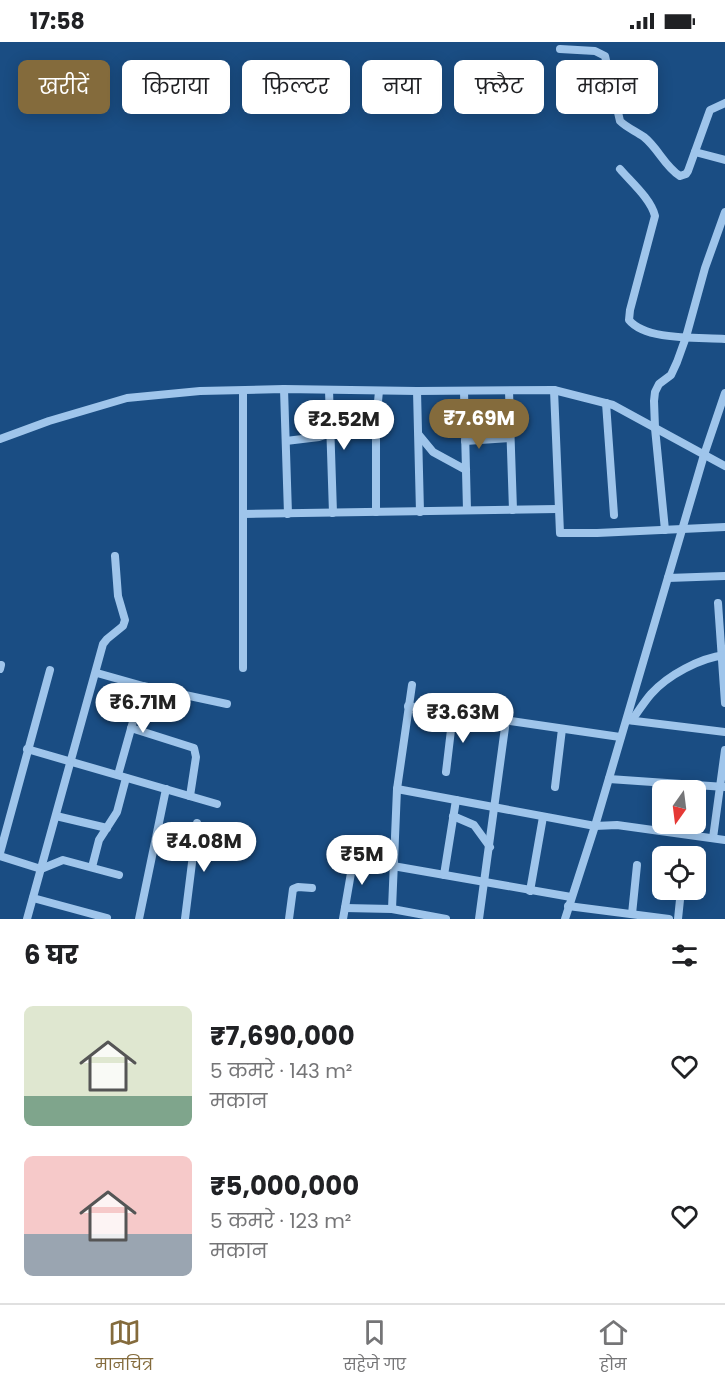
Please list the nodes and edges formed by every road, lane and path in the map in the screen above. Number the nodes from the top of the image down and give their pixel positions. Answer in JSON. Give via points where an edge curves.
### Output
{"nodes":[{"id":1,"x":560,"y":49,"type":"dead end"},
{"id":2,"x":725,"y":103,"type":"edge"},
{"id":3,"x":695,"y":152,"type":"junction"},
{"id":4,"x":725,"y":160,"type":"edge"},
{"id":5,"x":620,"y":169,"type":"dead end"},
{"id":6,"x":725,"y":212,"type":"edge"},
{"id":7,"x":686,"y":337,"type":"junction"},
{"id":8,"x":725,"y":339,"type":"edge"},
{"id":9,"x":284,"y":389,"type":"junction"},
{"id":10,"x":329,"y":390,"type":"junction"},
{"id":11,"x":554,"y":390,"type":"junction"},
{"id":12,"x":243,"y":391,"type":"junction"},
{"id":13,"x":379,"y":391,"type":"junction"},
{"id":14,"x":417,"y":391,"type":"junction"},
{"id":15,"x":464,"y":391,"type":"junction"},
{"id":16,"x":509,"y":391,"type":"junction"},
{"id":17,"x":725,"y":393,"type":"edge"},
{"id":18,"x":606,"y":403,"type":"junction"},
{"id":19,"x":722,"y":413,"type":"edge"},
{"id":20,"x":376,"y":423,"type":"junction"},
{"id":21,"x":655,"y":428,"type":"junction"},
{"id":22,"x":331,"y":435,"type":"junction"},
{"id":23,"x":418,"y":435,"type":"junction"},
{"id":24,"x":510,"y":438,"type":"junction"},
{"id":25,"x":0,"y":439,"type":"edge"},
{"id":26,"x":286,"y":441,"type":"junction"},
{"id":27,"x":465,"y":441,"type":"junction"},
{"id":28,"x":704,"y":454,"type":"junction"},
{"id":29,"x":725,"y":466,"type":"edge"},
{"id":30,"x":466,"y":470,"type":"junction"},
{"id":31,"x":557,"y":509,"type":"junction"},
{"id":32,"x":467,"y":510,"type":"junction"},
{"id":33,"x":513,"y":510,"type":"junction"},
{"id":34,"x":376,"y":512,"type":"junction"},
{"id":35,"x":420,"y":512,"type":"junction"},
{"id":36,"x":333,"y":513,"type":"junction"},
{"id":37,"x":243,"y":514,"type":"junction"},
{"id":38,"x":288,"y":514,"type":"junction"},
{"id":39,"x":614,"y":515,"type":"dead end"},
{"id":40,"x":725,"y":527,"type":"edge"},
{"id":41,"x":682,"y":529,"type":"junction"},
{"id":42,"x":665,"y":530,"type":"junction"},
{"id":43,"x":115,"y":556,"type":"dead end"},
{"id":44,"x":725,"y":576,"type":"edge"},
{"id":45,"x":668,"y":578,"type":"junction"},
{"id":46,"x":718,"y":603,"type":"dead end"},
{"id":47,"x":723,"y":655,"type":"edge"},
{"id":48,"x":243,"y":668,"type":"dead end"},
{"id":49,"x":50,"y":670,"type":"dead end"},
{"id":50,"x":97,"y":673,"type":"junction"},
{"id":51,"x":412,"y":685,"type":"dead end"},
{"id":52,"x":143,"y":686,"type":"junction"},
{"id":53,"x":725,"y":703,"type":"edge"},
{"id":54,"x":227,"y":704,"type":"dead end"},
{"id":55,"x":408,"y":706,"type":"junction"},
{"id":56,"x":453,"y":713,"type":"junction"},
{"id":57,"x":506,"y":720,"type":"junction"},
{"id":58,"x":629,"y":720,"type":"junction"},
{"id":59,"x":131,"y":728,"type":"junction"},
{"id":60,"x":562,"y":729,"type":"junction"},
{"id":61,"x":725,"y":732,"type":"edge"},
{"id":62,"x":620,"y":737,"type":"junction"},
{"id":63,"x":27,"y":749,"type":"junction"},
{"id":64,"x":725,"y":750,"type":"edge"},
{"id":65,"x":72,"y":762,"type":"junction"},
{"id":66,"x":446,"y":772,"type":"dead end"},
{"id":67,"x":122,"y":776,"type":"junction"},
{"id":68,"x":609,"y":779,"type":"junction"},
{"id":69,"x":555,"y":787,"type":"dead end"},
{"id":70,"x":722,"y":787,"type":"edge"},
{"id":71,"x":166,"y":789,"type":"junction"},
{"id":72,"x":397,"y":789,"type":"junction"},
{"id":73,"x":190,"y":796,"type":"junction"},
{"id":74,"x":456,"y":800,"type":"junction"},
{"id":75,"x":217,"y":804,"type":"dead end"},
{"id":76,"x":495,"y":808,"type":"junction"},
{"id":77,"x":56,"y":816,"type":"junction"},
{"id":78,"x":453,"y":816,"type":"junction"},
{"id":79,"x":543,"y":817,"type":"junction"},
{"id":80,"x":197,"y":823,"type":"dead end"},
{"id":81,"x":595,"y":826,"type":"junction"},
{"id":82,"x":107,"y":828,"type":"junction"},
{"id":83,"x":713,"y":838,"type":"junction"},
{"id":84,"x":725,"y":840,"type":"edge"},
{"id":85,"x":490,"y":847,"type":"junction"},
{"id":86,"x":356,"y":850,"type":"dead end"},
{"id":87,"x":0,"y":854,"type":"edge"},
{"id":88,"x":637,"y":865,"type":"dead end"},
{"id":89,"x":393,"y":866,"type":"junction"},
{"id":90,"x":92,"y":867,"type":"junction"},
{"id":91,"x":41,"y":869,"type":"junction"},
{"id":92,"x":119,"y":875,"type":"dead end"},
{"id":93,"x":444,"y":875,"type":"junction"},
{"id":94,"x":485,"y":883,"type":"junction"},
{"id":95,"x":312,"y":888,"type":"dead end"},
{"id":96,"x":530,"y":891,"type":"junction"},
{"id":97,"x":33,"y":898,"type":"junction"},
{"id":98,"x":680,"y":900,"type":"edge"},
{"id":99,"x":569,"y":902,"type":"junction"},
{"id":100,"x":345,"y":908,"type":"junction"},
{"id":101,"x":392,"y":909,"type":"junction"},
{"id":102,"x":632,"y":914,"type":"junction"},
{"id":103,"x":107,"y":918,"type":"edge"},
{"id":104,"x":27,"y":919,"type":"edge"},
{"id":105,"x":139,"y":919,"type":"edge"},
{"id":106,"x":185,"y":919,"type":"edge"},
{"id":107,"x":289,"y":919,"type":"edge"},
{"id":108,"x":344,"y":919,"type":"edge"},
{"id":109,"x":446,"y":919,"type":"edge"},
{"id":110,"x":479,"y":919,"type":"edge"},
{"id":111,"x":565,"y":919,"type":"edge"},
{"id":112,"x":669,"y":919,"type":"edge"},
{"id":113,"x":678,"y":919,"type":"edge"}],
"edges":[{"from":1,"to":3,"type":"street","via":[[595,51],[605,56],[620,121],[648,141],[677,174],[686,174]]},
{"from":2,"to":3,"type":"street","via":[[710,110]]},
{"from":3,"to":4,"type":"street"},
{"from":5,"to":7,"type":"street","via":[[655,216],[629,320],[648,333]]},
{"from":6,"to":7,"type":"street"},
{"from":7,"to":8,"type":"street"},
{"from":7,"to":21,"type":"street","via":[[671,375],[656,389]]},
{"from":9,"to":10,"type":"street"},
{"from":9,"to":12,"type":"street"},
{"from":9,"to":26,"type":"street"},
{"from":10,"to":13,"type":"street"},
{"from":10,"to":22,"type":"street"},
{"from":11,"to":16,"type":"street"},
{"from":11,"to":18,"type":"street"},
{"from":11,"to":31,"type":"street"},
{"from":12,"to":25,"type":"street","via":[[127,398]]},
{"from":12,"to":37,"type":"street"},
{"from":13,"to":14,"type":"street"},
{"from":13,"to":20,"type":"street"},
{"from":14,"to":15,"type":"street"},
{"from":14,"to":23,"type":"street"},
{"from":15,"to":16,"type":"street"},
{"from":15,"to":27,"type":"street"},
{"from":16,"to":24,"type":"street"},
{"from":17,"to":19,"type":"street"},
{"from":18,"to":21,"type":"street"},
{"from":18,"to":39,"type":"street"},
{"from":19,"to":28,"type":"street"},
{"from":20,"to":22,"type":"street","via":[[355,425]]},
{"from":20,"to":34,"type":"street"},
{"from":21,"to":28,"type":"street"},
{"from":21,"to":42,"type":"street"},
{"from":22,"to":26,"type":"street"},
{"from":22,"to":36,"type":"street"},
{"from":23,"to":30,"type":"street","via":[[433,452]]},
{"from":23,"to":35,"type":"street"},
{"from":24,"to":27,"type":"street"},
{"from":24,"to":33,"type":"street"},
{"from":26,"to":38,"type":"street"},
{"from":27,"to":30,"type":"street"},
{"from":28,"to":29,"type":"street"},
{"from":28,"to":41,"type":"street"},
{"from":30,"to":32,"type":"street"},
{"from":31,"to":33,"type":"street"},
{"from":31,"to":42,"type":"street","via":[[560,533]]},
{"from":32,"to":33,"type":"street"},
{"from":32,"to":35,"type":"street"},
{"from":34,"to":35,"type":"street"},
{"from":34,"to":36,"type":"street"},
{"from":36,"to":38,"type":"street"},
{"from":37,"to":38,"type":"street"},
{"from":37,"to":48,"type":"street"},
{"from":40,"to":41,"type":"street"},
{"from":41,"to":42,"type":"street"},
{"from":41,"to":45,"type":"street"},
{"from":43,"to":50,"type":"street","via":[[118,596],[125,620],[104,644]]},
{"from":44,"to":45,"type":"street"},
{"from":45,"to":58,"type":"street"},
{"from":46,"to":47,"type":"street"},
{"from":47,"to":53,"type":"street"},
{"from":47,"to":58,"type":"street","via":[[703,661],[668,681]]},
{"from":49,"to":63,"type":"street"},
{"from":50,"to":52,"type":"street"},
{"from":50,"to":65,"type":"street"},
{"from":51,"to":55,"type":"street"},
{"from":52,"to":54,"type":"street"},
{"from":52,"to":59,"type":"street"},
{"from":55,"to":56,"type":"street"},
{"from":55,"to":72,"type":"street"},
{"from":56,"to":57,"type":"street"},
{"from":56,"to":66,"type":"street"},
{"from":57,"to":60,"type":"street"},
{"from":57,"to":76,"type":"street"},
{"from":58,"to":61,"type":"street"},
{"from":58,"to":62,"type":"street"},
{"from":59,"to":67,"type":"street"},
{"from":59,"to":73,"type":"street","via":[[194,748]]},
{"from":60,"to":62,"type":"street"},
{"from":60,"to":69,"type":"street"},
{"from":62,"to":68,"type":"street"},
{"from":63,"to":65,"type":"street"},
{"from":63,"to":87,"type":"street"},
{"from":64,"to":70,"type":"street"},
{"from":65,"to":67,"type":"street"},
{"from":65,"to":77,"type":"street"},
{"from":67,"to":71,"type":"street"},
{"from":67,"to":82,"type":"street","via":[[117,812]]},
{"from":68,"to":70,"type":"street"},
{"from":68,"to":81,"type":"street"},
{"from":70,"to":83,"type":"street"},
{"from":71,"to":73,"type":"street"},
{"from":71,"to":105,"type":"street"},
{"from":72,"to":74,"type":"street"},
{"from":72,"to":89,"type":"street"},
{"from":73,"to":75,"type":"street"},
{"from":74,"to":76,"type":"street"},
{"from":74,"to":78,"type":"street"},
{"from":76,"to":79,"type":"street"},
{"from":76,"to":85,"type":"street"},
{"from":77,"to":82,"type":"street"},
{"from":77,"to":91,"type":"street"},
{"from":78,"to":85,"type":"street","via":[[474,825]]},
{"from":78,"to":93,"type":"street"},
{"from":79,"to":81,"type":"street"},
{"from":79,"to":96,"type":"street"},
{"from":80,"to":106,"type":"street"},
{"from":81,"to":83,"type":"street","via":[[617,825]]},
{"from":81,"to":99,"type":"street"},
{"from":82,"to":90,"type":"street","via":[[99,840]]},
{"from":83,"to":84,"type":"street"},
{"from":85,"to":94,"type":"street"},
{"from":86,"to":100,"type":"street"},
{"from":87,"to":91,"type":"street"},
{"from":88,"to":102,"type":"street"},
{"from":89,"to":93,"type":"street"},
{"from":89,"to":101,"type":"street"},
{"from":90,"to":91,"type":"street","via":[[63,860]]},
{"from":90,"to":92,"type":"street"},
{"from":91,"to":97,"type":"street"},
{"from":93,"to":94,"type":"street"},
{"from":94,"to":96,"type":"street"},
{"from":94,"to":110,"type":"street"},
{"from":95,"to":107,"type":"street","via":[[293,889]]},
{"from":96,"to":99,"type":"street"},
{"from":97,"to":103,"type":"street"},
{"from":97,"to":104,"type":"street"},
{"from":98,"to":113,"type":"street"},
{"from":99,"to":102,"type":"street"},
{"from":99,"to":111,"type":"street"},
{"from":100,"to":101,"type":"street"},
{"from":100,"to":108,"type":"street"},
{"from":101,"to":109,"type":"street"},
{"from":102,"to":112,"type":"street"}]}
